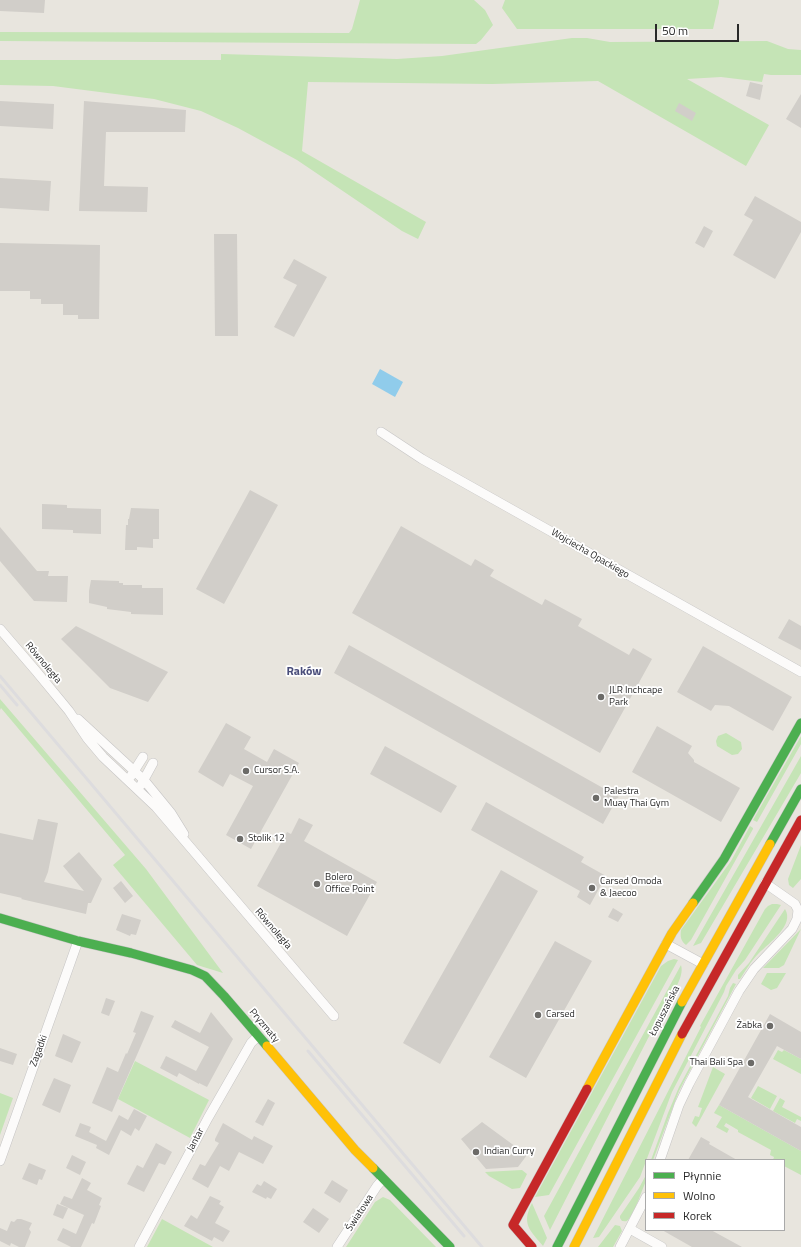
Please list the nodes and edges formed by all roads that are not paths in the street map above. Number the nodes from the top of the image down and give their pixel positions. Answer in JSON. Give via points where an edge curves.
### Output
{"nodes":[{"id":1,"x":381,"y":432,"type":"dead end"},
{"id":2,"x":0,"y":629,"type":"edge"},
{"id":3,"x":801,"y":672,"type":"edge"},
{"id":4,"x":69,"y":711,"type":"junction"},
{"id":5,"x":801,"y":723,"type":"edge"},
{"id":6,"x":143,"y":756,"type":"dead end"},
{"id":7,"x":153,"y":762,"type":"dead end"},
{"id":8,"x":133,"y":771,"type":"junction"},
{"id":9,"x":144,"y":780,"type":"junction"},
{"id":10,"x":128,"y":781,"type":"junction"},
{"id":11,"x":801,"y":789,"type":"edge"},
{"id":12,"x":138,"y":790,"type":"junction"},
{"id":13,"x":801,"y":820,"type":"edge"},
{"id":14,"x":197,"y":856,"type":"junction"},
{"id":15,"x":766,"y":883,"type":"junction"},
{"id":16,"x":0,"y":918,"type":"edge"},
{"id":17,"x":78,"y":941,"type":"junction"},
{"id":18,"x":666,"y":944,"type":"junction"},
{"id":19,"x":703,"y":964,"type":"junction"},
{"id":20,"x":334,"y":1016,"type":"dead end"},
{"id":21,"x":258,"y":1036,"type":"junction"},
{"id":22,"x":660,"y":1159,"type":"edge"},
{"id":23,"x":0,"y":1161,"type":"edge"},
{"id":24,"x":383,"y":1180,"type":"junction"},
{"id":25,"x":645,"y":1198,"type":"edge"},
{"id":26,"x":630,"y":1229,"type":"junction"},
{"id":27,"x":139,"y":1247,"type":"edge"},
{"id":28,"x":337,"y":1247,"type":"edge"},
{"id":29,"x":450,"y":1247,"type":"edge"},
{"id":30,"x":532,"y":1247,"type":"edge"},
{"id":31,"x":557,"y":1247,"type":"edge"},
{"id":32,"x":574,"y":1247,"type":"edge"},
{"id":33,"x":620,"y":1247,"type":"edge"},
{"id":34,"x":662,"y":1247,"type":"edge"}],
"edges":[{"from":1,"to":3,"type":"street","name":"Wojciecha Opackiego","via":[[422,459]]},
{"from":2,"to":4,"type":"street","name":"Równoległa"},
{"from":4,"to":8,"type":"street","name":"Równoległa"},
{"from":4,"to":10,"type":"street","name":"Równoległa","via":[[103,757]]},
{"from":5,"to":18,"type":"street","via":[[724,859]]},
{"from":6,"to":8,"type":"street"},
{"from":7,"to":9,"type":"street"},
{"from":8,"to":9,"type":"street","name":"Równoległa"},
{"from":8,"to":10,"type":"street"},
{"from":9,"to":12,"type":"street"},
{"from":9,"to":14,"type":"street","name":"Równoległa","via":[[171,813]]},
{"from":10,"to":12,"type":"street","name":"Równoległa"},
{"from":11,"to":19,"type":"street","name":"Łopuszańska"},
{"from":12,"to":14,"type":"street","name":"Równoległa","via":[[156,807]]},
{"from":13,"to":15,"type":"street"},
{"from":14,"to":20,"type":"street","name":"Równoległa"},
{"from":15,"to":22,"type":"street","via":[[795,904],[798,913],[796,921],[790,932],[758,964],[739,991],[679,1105]]},
{"from":15,"to":32,"type":"street","via":[[704,993]]},
{"from":16,"to":17,"type":"street","name":"Pryzmaty"},
{"from":17,"to":21,"type":"street","name":"Pryzmaty","via":[[199,972],[209,979]]},
{"from":17,"to":23,"type":"street","name":"Zagadki"},
{"from":18,"to":19,"type":"street"},
{"from":18,"to":30,"type":"street","via":[[513,1225]]},
{"from":19,"to":31,"type":"street","name":"Łopuszańska"},
{"from":21,"to":24,"type":"street","name":"Pryzmaty"},
{"from":21,"to":27,"type":"street","name":"Jantar","via":[[235,1070]]},
{"from":24,"to":28,"type":"street","name":"Światowa"},
{"from":24,"to":29,"type":"street","name":"Pryzmaty"},
{"from":25,"to":26,"type":"street"},
{"from":26,"to":33,"type":"street"},
{"from":26,"to":34,"type":"street"}]}
